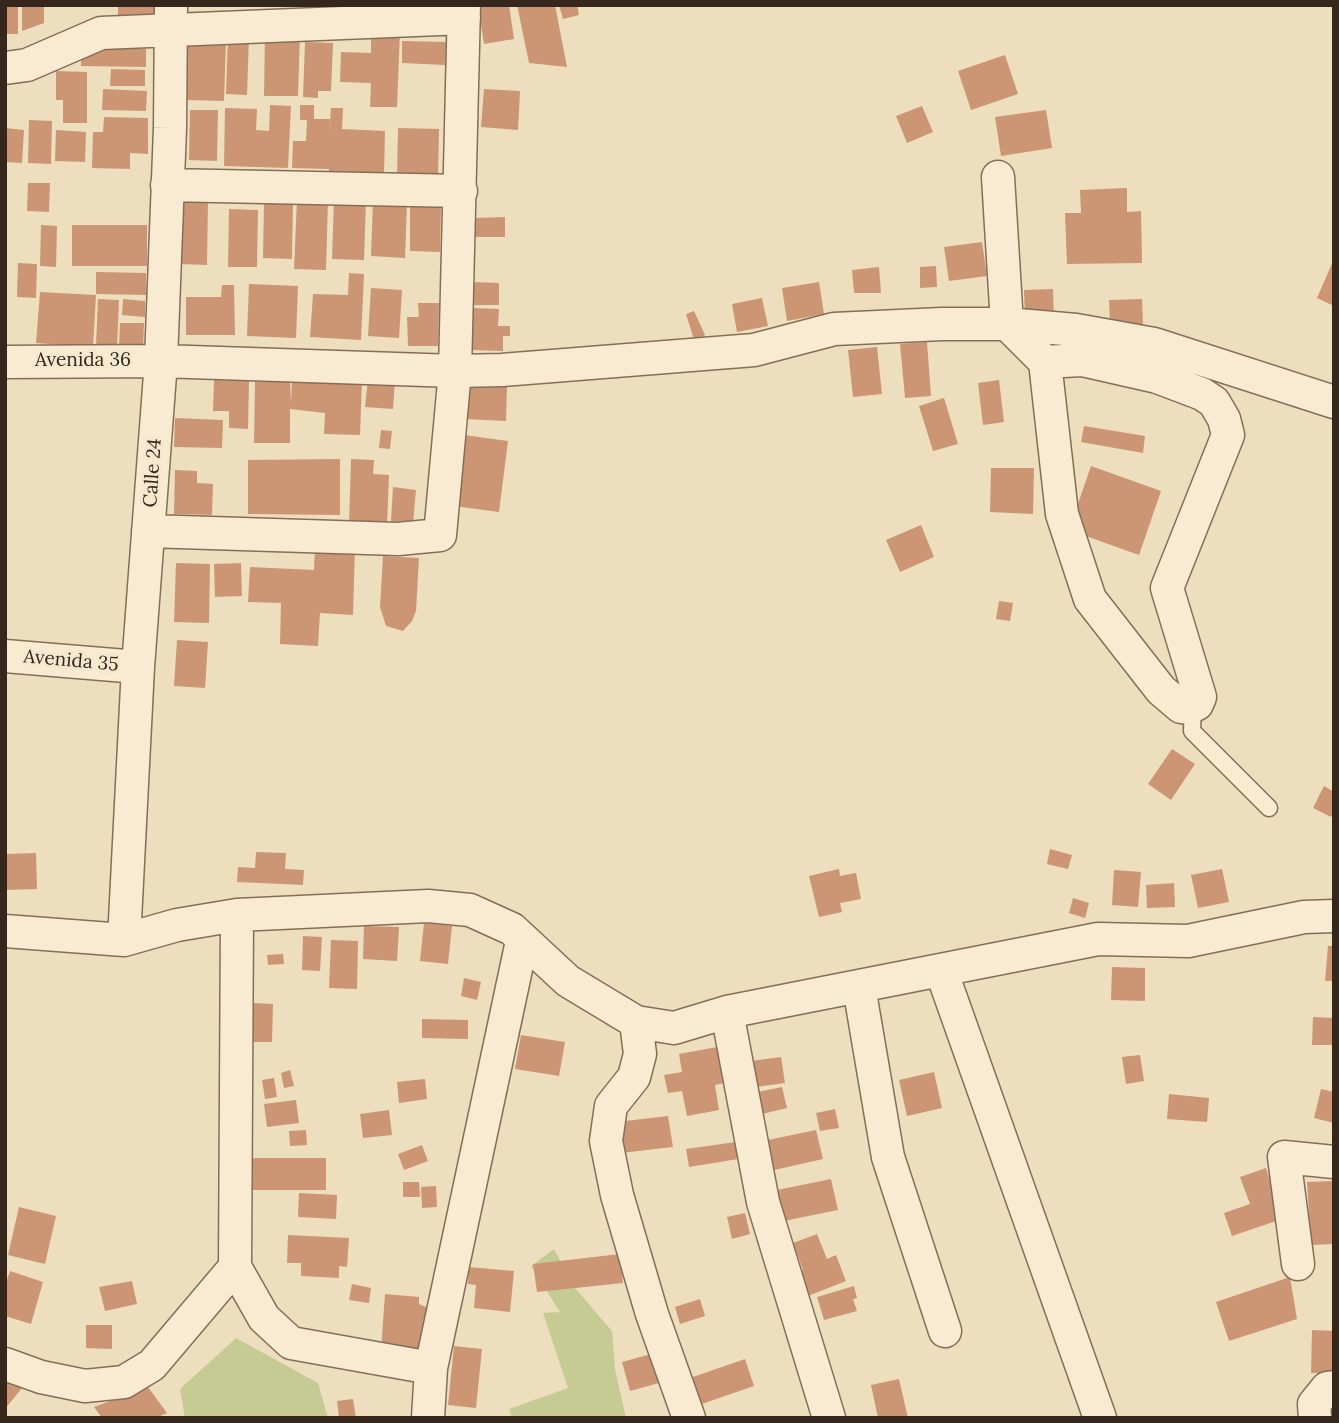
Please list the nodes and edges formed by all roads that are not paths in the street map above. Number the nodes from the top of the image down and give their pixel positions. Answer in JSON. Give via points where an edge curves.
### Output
{"nodes":[{"id":1,"x":464,"y":11,"type":"edge"},
{"id":2,"x":170,"y":18,"type":"edge"},
{"id":3,"x":5,"y":68,"type":"edge"},
{"id":4,"x":998,"y":177,"type":"dead end"},
{"id":5,"x":167,"y":185,"type":"junction"},
{"id":6,"x":461,"y":191,"type":"junction"},
{"id":7,"x":1007,"y":324,"type":"junction"},
{"id":8,"x":161,"y":361,"type":"junction"},
{"id":9,"x":5,"y":362,"type":"edge"},
{"id":10,"x":1045,"y":362,"type":"junction"},
{"id":11,"x":455,"y":371,"type":"junction"},
{"id":12,"x":1334,"y":402,"type":"edge"},
{"id":13,"x":148,"y":531,"type":"junction"},
{"id":14,"x":5,"y":656,"type":"edge"},
{"id":15,"x":138,"y":667,"type":"junction"},
{"id":16,"x":1193,"y":706,"type":"junction"},
{"id":17,"x":1269,"y":808,"type":"dead end"},
{"id":18,"x":237,"y":915,"type":"junction"},
{"id":19,"x":1334,"y":916,"type":"edge"},
{"id":20,"x":5,"y":931,"type":"edge"},
{"id":21,"x":124,"y":940,"type":"junction"},
{"id":22,"x":522,"y":941,"type":"junction"},
{"id":23,"x":941,"y":970,"type":"junction"},
{"id":24,"x":859,"y":986,"type":"junction"},
{"id":25,"x":727,"y":1012,"type":"junction"},
{"id":26,"x":636,"y":1022,"type":"junction"},
{"id":27,"x":1334,"y":1162,"type":"edge"},
{"id":28,"x":1298,"y":1264,"type":"dead end"},
{"id":29,"x":234,"y":1267,"type":"junction"},
{"id":30,"x":944,"y":1331,"type":"dead end"},
{"id":31,"x":5,"y":1364,"type":"edge"},
{"id":32,"x":431,"y":1368,"type":"junction"},
{"id":33,"x":1334,"y":1387,"type":"edge"},
{"id":34,"x":428,"y":1418,"type":"edge"},
{"id":35,"x":689,"y":1418,"type":"edge"},
{"id":36,"x":829,"y":1418,"type":"edge"},
{"id":37,"x":1100,"y":1418,"type":"edge"},
{"id":38,"x":1315,"y":1418,"type":"edge"}],
"edges":[{"from":1,"to":2,"type":"street"},
{"from":1,"to":6,"type":"street"},
{"from":2,"to":3,"type":"street","via":[[101,33],[27,65]]},
{"from":2,"to":5,"type":"street","name":"Calle 24"},
{"from":4,"to":7,"type":"street"},
{"from":5,"to":6,"type":"street"},
{"from":5,"to":8,"type":"street","name":"Calle 24"},
{"from":6,"to":11,"type":"street"},
{"from":7,"to":10,"type":"street"},
{"from":7,"to":11,"type":"street","name":"Avenida 36","via":[[834,329],[754,350]]},
{"from":7,"to":12,"type":"street","name":"Avenida 36","via":[[1154,344]]},
{"from":8,"to":9,"type":"street","name":"Avenida 36"},
{"from":8,"to":11,"type":"street","name":"Avenida 36"},
{"from":8,"to":13,"type":"street","name":"Calle 24"},
{"from":10,"to":16,"type":"street","via":[[1062,514],[1090,599],[1161,690],[1181,707]]},
{"from":10,"to":16,"type":"street","via":[[1106,363],[1157,377],[1202,394],[1214,402],[1224,419],[1228,435],[1167,588],[1200,697]]},
{"from":11,"to":13,"type":"street","via":[[440,535],[398,539]]},
{"from":13,"to":15,"type":"street","name":"Calle 24"},
{"from":14,"to":15,"type":"street","name":"Avenida 35"},
{"from":15,"to":21,"type":"street","name":"Calle 24"},
{"from":16,"to":17,"type":"lane","via":[[1192,731]]},
{"from":18,"to":21,"type":"street"},
{"from":18,"to":22,"type":"street","via":[[428,906],[470,910],[512,929]]},
{"from":18,"to":29,"type":"street"},
{"from":19,"to":23,"type":"street","via":[[1304,917],[1188,941],[1098,939]]},
{"from":20,"to":21,"type":"street"},
{"from":22,"to":26,"type":"street","via":[[568,981]]},
{"from":22,"to":32,"type":"street"},
{"from":23,"to":24,"type":"street"},
{"from":23,"to":37,"type":"street"},
{"from":24,"to":25,"type":"street"},
{"from":24,"to":30,"type":"street","via":[[888,1157]]},
{"from":25,"to":26,"type":"street","via":[[674,1028]]},
{"from":25,"to":36,"type":"street","via":[[763,1202]]},
{"from":26,"to":35,"type":"street","via":[[640,1054],[634,1077],[611,1106],[606,1141],[652,1314]]},
{"from":27,"to":28,"type":"street","via":[[1284,1157]]},
{"from":29,"to":31,"type":"street","via":[[152,1365],[124,1382],[85,1387]]},
{"from":29,"to":32,"type":"street","via":[[264,1318],[291,1343]]},
{"from":32,"to":34,"type":"street"},
{"from":33,"to":38,"type":"street","via":[[1327,1388],[1314,1404]]}]}
